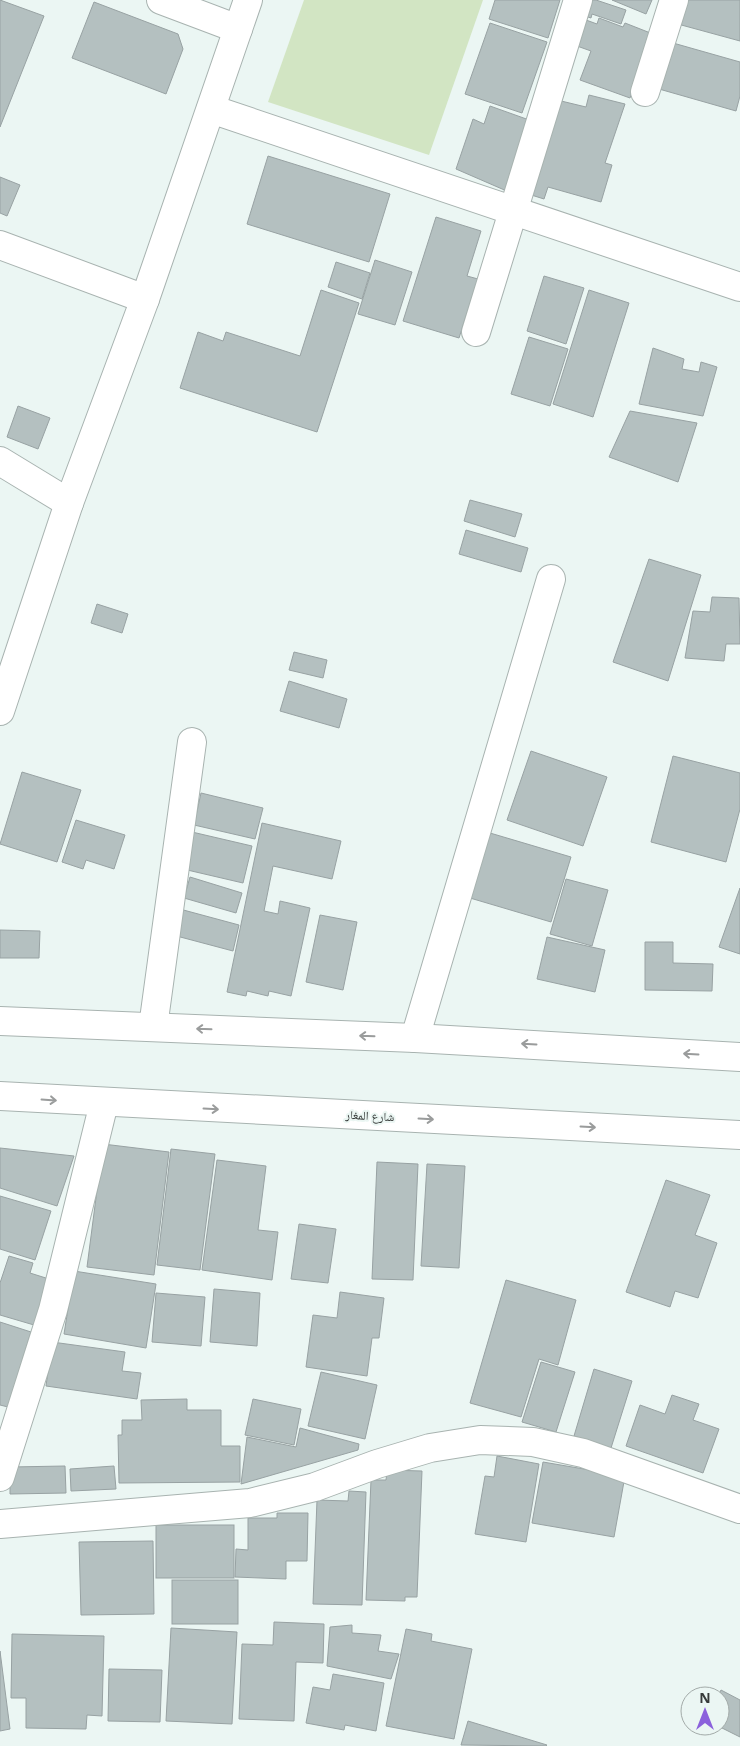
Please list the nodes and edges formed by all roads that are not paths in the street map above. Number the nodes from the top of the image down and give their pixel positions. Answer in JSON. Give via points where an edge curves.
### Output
{"nodes":[{"id":1,"x":161,"y":0,"type":"edge"},
{"id":2,"x":248,"y":0,"type":"edge"},
{"id":3,"x":578,"y":0,"type":"edge"},
{"id":4,"x":674,"y":0,"type":"edge"},
{"id":5,"x":238,"y":29,"type":"junction"},
{"id":6,"x":645,"y":92,"type":"dead end"},
{"id":7,"x":211,"y":109,"type":"junction"},
{"id":8,"x":513,"y":211,"type":"junction"},
{"id":9,"x":0,"y":245,"type":"edge"},
{"id":10,"x":740,"y":287,"type":"edge"},
{"id":11,"x":145,"y":299,"type":"junction"},
{"id":12,"x":476,"y":332,"type":"dead end"},
{"id":13,"x":0,"y":461,"type":"edge"},
{"id":14,"x":69,"y":503,"type":"junction"},
{"id":15,"x":551,"y":579,"type":"dead end"},
{"id":16,"x":0,"y":711,"type":"edge"},
{"id":17,"x":192,"y":742,"type":"dead end"},
{"id":18,"x":0,"y":1021,"type":"edge"},
{"id":19,"x":153,"y":1027,"type":"junction"},
{"id":20,"x":415,"y":1038,"type":"junction"},
{"id":21,"x":740,"y":1057,"type":"edge"},
{"id":22,"x":0,"y":1096,"type":"edge"},
{"id":23,"x":104,"y":1103,"type":"junction"},
{"id":24,"x":740,"y":1135,"type":"edge"},
{"id":25,"x":0,"y":1477,"type":"edge"},
{"id":26,"x":740,"y":1509,"type":"edge"},
{"id":27,"x":0,"y":1524,"type":"edge"}],
"edges":[{"from":1,"to":5,"type":"street"},
{"from":2,"to":5,"type":"street"},
{"from":3,"to":8,"type":"street"},
{"from":4,"to":6,"type":"street"},
{"from":5,"to":7,"type":"street"},
{"from":7,"to":8,"type":"street"},
{"from":7,"to":11,"type":"street"},
{"from":8,"to":10,"type":"street"},
{"from":8,"to":12,"type":"street"},
{"from":9,"to":11,"type":"street"},
{"from":11,"to":14,"type":"street"},
{"from":13,"to":14,"type":"street"},
{"from":14,"to":16,"type":"street"},
{"from":15,"to":20,"type":"street"},
{"from":17,"to":19,"type":"street"},
{"from":18,"to":19,"type":"street"},
{"from":20,"to":19,"type":"street","one_way":true},
{"from":21,"to":20,"type":"street","one_way":true},
{"from":22,"to":23,"type":"street","name":"شارع المغار","one_way":true},
{"from":23,"to":24,"type":"street","name":"شارع المغار","one_way":true},
{"from":23,"to":25,"type":"street","via":[[54,1310]]},
{"from":26,"to":27,"type":"street","via":[[583,1453],[533,1442],[480,1440],[430,1448],[315,1487],[250,1503]]}]}
